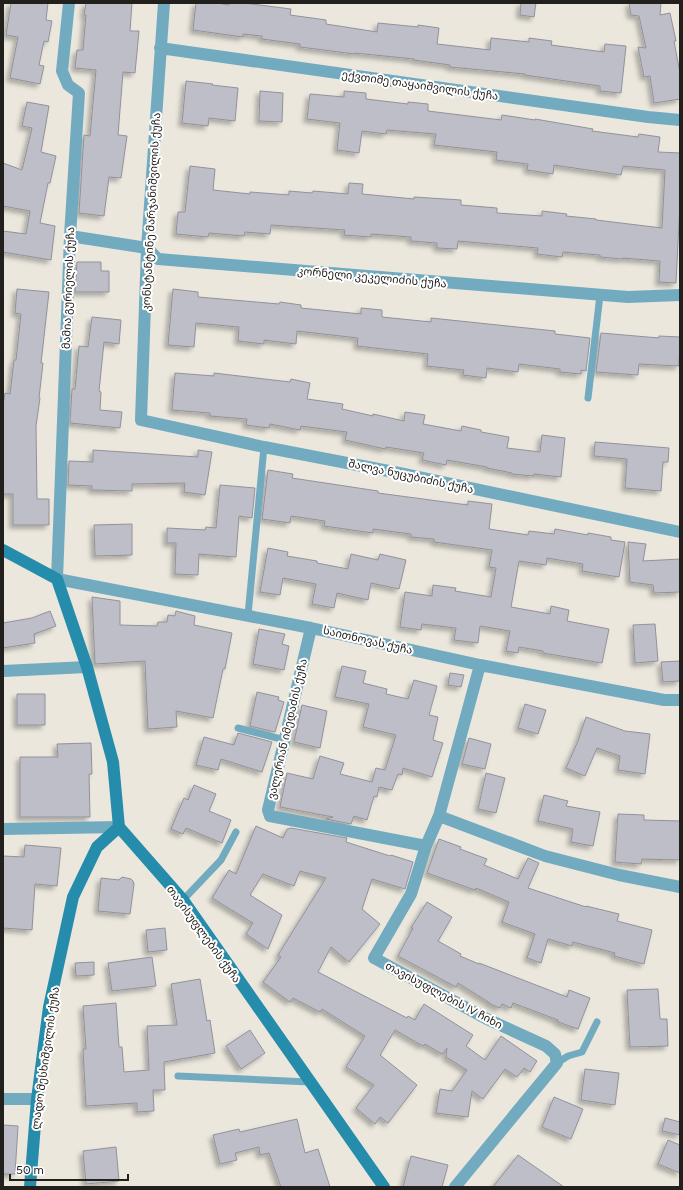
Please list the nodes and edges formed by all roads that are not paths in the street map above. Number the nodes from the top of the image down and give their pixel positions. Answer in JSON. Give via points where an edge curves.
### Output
{"nodes":[{"id":1,"x":69,"y":3,"type":"edge"},
{"id":2,"x":164,"y":3,"type":"edge"},
{"id":3,"x":160,"y":48,"type":"junction"},
{"id":4,"x":680,"y":120,"type":"edge"},
{"id":5,"x":70,"y":236,"type":"junction"},
{"id":6,"x":147,"y":248,"type":"junction"},
{"id":7,"x":600,"y":295,"type":"junction"},
{"id":8,"x":680,"y":295,"type":"edge"},
{"id":9,"x":588,"y":398,"type":"dead end"},
{"id":10,"x":142,"y":420,"type":"joint"},
{"id":11,"x":264,"y":446,"type":"junction"},
{"id":12,"x":680,"y":532,"type":"edge"},
{"id":13,"x":3,"y":550,"type":"edge"},
{"id":14,"x":57,"y":579,"type":"junction"},
{"id":15,"x":248,"y":615,"type":"junction"},
{"id":16,"x":311,"y":628,"type":"junction"},
{"id":17,"x":480,"y":665,"type":"junction"},
{"id":18,"x":87,"y":667,"type":"junction"},
{"id":19,"x":3,"y":671,"type":"edge"},
{"id":20,"x":680,"y":700,"type":"edge"},
{"id":21,"x":238,"y":728,"type":"dead end"},
{"id":22,"x":285,"y":740,"type":"junction"},
{"id":23,"x":439,"y":816,"type":"junction"},
{"id":24,"x":119,"y":827,"type":"junction"},
{"id":25,"x":3,"y":830,"type":"edge"},
{"id":26,"x":236,"y":832,"type":"dead end"},
{"id":27,"x":426,"y":846,"type":"junction"},
{"id":28,"x":680,"y":887,"type":"edge"},
{"id":29,"x":183,"y":900,"type":"junction"},
{"id":30,"x":597,"y":1022,"type":"dead end"},
{"id":31,"x":557,"y":1063,"type":"junction"},
{"id":32,"x":178,"y":1076,"type":"dead end"},
{"id":33,"x":309,"y":1082,"type":"junction"},
{"id":34,"x":3,"y":1098,"type":"edge"},
{"id":35,"x":37,"y":1099,"type":"junction"},
{"id":36,"x":30,"y":1187,"type":"edge"},
{"id":37,"x":384,"y":1187,"type":"edge"},
{"id":38,"x":456,"y":1187,"type":"edge"}],
"edges":[{"from":1,"to":5,"type":"street","name":"მამია გურიელის ქუჩა","via":[[62,71],[68,85],[79,93]]},
{"from":2,"to":3,"type":"street","name":"კონსტანტინე მარჯანიშვილის ქუჩა"},
{"from":3,"to":4,"type":"street","name":"ექვთიმე თაყაიშვილის ქუჩა"},
{"from":3,"to":6,"type":"street","name":"კონსტანტინე მარჯანიშვილის ქუჩა"},
{"from":5,"to":6,"type":"street","name":"კორნელი კეკელიძის ქუჩა"},
{"from":5,"to":14,"type":"street","name":"მამია გურიელის ქუჩა"},
{"from":6,"to":7,"type":"street","name":"კორნელი კეკელიძის ქუჩა","via":[[158,259]]},
{"from":6,"to":10,"type":"street","name":"კონსტანტინე მარჯანიშვილის ქუჩა"},
{"from":7,"to":8,"type":"street","name":"კორნელი კეკელიძის ქუჩა"},
{"from":7,"to":9,"type":"lane"},
{"from":10,"to":11,"type":"street","name":"შალვა ნუცუბიძის ქუჩა"},
{"from":11,"to":12,"type":"street","name":"შალვა ნუცუბიძის ქუჩა"},
{"from":11,"to":15,"type":"lane"},
{"from":13,"to":14,"type":"street"},
{"from":14,"to":15,"type":"street","name":"საითნოვას ქუჩა"},
{"from":14,"to":18,"type":"street"},
{"from":15,"to":16,"type":"street","name":"საითნოვას ქუჩა"},
{"from":16,"to":17,"type":"street","name":"საითნოვას ქუჩა"},
{"from":16,"to":22,"type":"street","name":"ვალერიან იმედაძის ქუჩა"},
{"from":17,"to":20,"type":"street","name":"საითნოვას ქუჩა","via":[[664,700]]},
{"from":17,"to":23,"type":"street","name":"თავისუფლების IV ჩიხი"},
{"from":18,"to":19,"type":"street"},
{"from":18,"to":24,"type":"street","via":[[113,762]]},
{"from":21,"to":22,"type":"lane"},
{"from":22,"to":27,"type":"street","name":"ვალერიან იმედაძის ქუჩა","via":[[268,810],[270,816]]},
{"from":23,"to":27,"type":"street","name":"თავისუფლების IV ჩიხი"},
{"from":23,"to":28,"type":"street","via":[[545,856]]},
{"from":24,"to":25,"type":"street"},
{"from":24,"to":29,"type":"street","name":"თავისუფლების ქუჩა"},
{"from":24,"to":35,"type":"street","name":"ლადო მესხიშვილის ქუჩა","via":[[97,847],[73,897],[49,1007]]},
{"from":26,"to":29,"type":"lane","via":[[221,860]]},
{"from":27,"to":31,"type":"street","name":"თავისუფლების IV ჩიხი","via":[[411,894],[374,958],[487,1019],[546,1046],[554,1054]]},
{"from":29,"to":33,"type":"street","name":"თავისუფლების ქუჩა"},
{"from":30,"to":31,"type":"lane","via":[[582,1052]]},
{"from":31,"to":38,"type":"street"},
{"from":32,"to":33,"type":"lane"},
{"from":33,"to":37,"type":"street","name":"თავისუფლების ქუჩა"},
{"from":34,"to":35,"type":"street"},
{"from":35,"to":36,"type":"street","name":"ლადო მესხიშვილის ქუჩა"}]}
